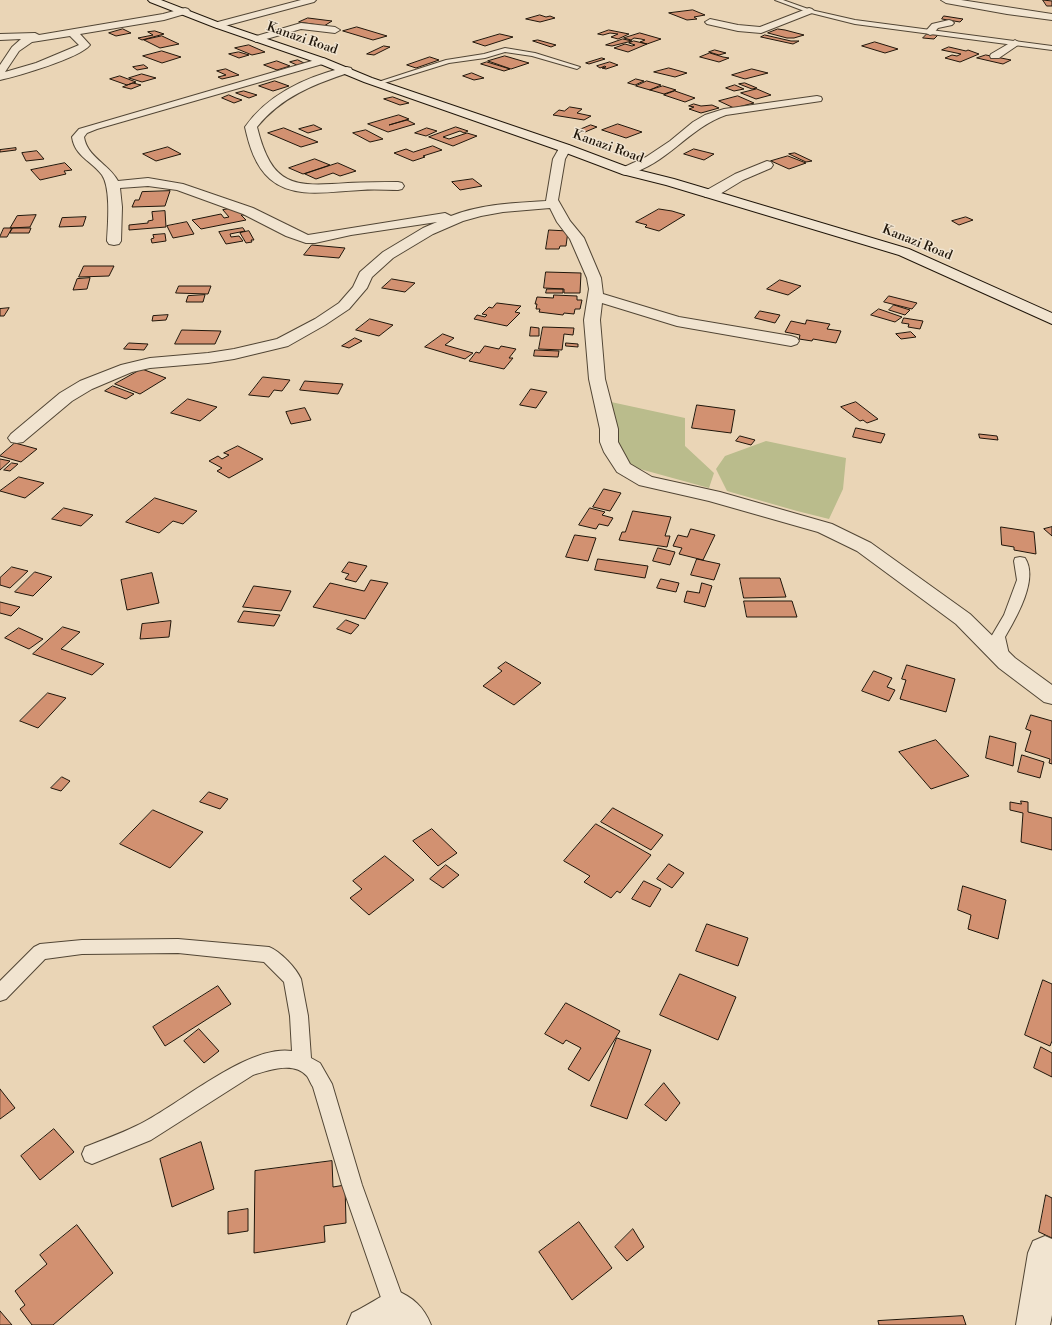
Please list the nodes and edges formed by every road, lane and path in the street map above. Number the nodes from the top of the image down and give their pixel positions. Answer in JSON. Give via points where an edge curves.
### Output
{"nodes":[{"id":1,"x":153,"y":0,"type":"edge"},
{"id":2,"x":311,"y":0,"type":"edge"},
{"id":3,"x":778,"y":0,"type":"edge"},
{"id":4,"x":946,"y":0,"type":"edge"},
{"id":5,"x":809,"y":11,"type":"junction"},
{"id":6,"x":185,"y":12,"type":"junction"},
{"id":7,"x":1052,"y":16,"type":"edge"},
{"id":8,"x":710,"y":22,"type":"dead end"},
{"id":9,"x":949,"y":23,"type":"dead end"},
{"id":10,"x":217,"y":25,"type":"junction"},
{"id":11,"x":335,"y":30,"type":"dead end"},
{"id":12,"x":71,"y":32,"type":"junction"},
{"id":13,"x":930,"y":32,"type":"junction"},
{"id":14,"x":41,"y":36,"type":"junction"},
{"id":15,"x":0,"y":37,"type":"edge"},
{"id":16,"x":256,"y":38,"type":"junction"},
{"id":17,"x":1015,"y":43,"type":"junction"},
{"id":18,"x":1052,"y":48,"type":"edge"},
{"id":19,"x":995,"y":56,"type":"dead end"},
{"id":20,"x":322,"y":61,"type":"junction"},
{"id":21,"x":577,"y":67,"type":"dead end"},
{"id":22,"x":347,"y":70,"type":"junction"},
{"id":23,"x":0,"y":72,"type":"edge"},
{"id":24,"x":0,"y":77,"type":"edge"},
{"id":25,"x":378,"y":83,"type":"junction"},
{"id":26,"x":817,"y":99,"type":"dead end"},
{"id":27,"x":565,"y":148,"type":"junction"},
{"id":28,"x":767,"y":165,"type":"dead end"},
{"id":29,"x":626,"y":171,"type":"junction"},
{"id":30,"x":111,"y":185,"type":"junction"},
{"id":31,"x":398,"y":186,"type":"dead end"},
{"id":32,"x":710,"y":194,"type":"junction"},
{"id":33,"x":554,"y":204,"type":"junction"},
{"id":34,"x":467,"y":214,"type":"junction"},
{"id":35,"x":114,"y":241,"type":"dead end"},
{"id":36,"x":595,"y":296,"type":"junction"},
{"id":37,"x":1052,"y":319,"type":"edge"},
{"id":38,"x":791,"y":341,"type":"dead end"},
{"id":39,"x":17,"y":438,"type":"dead end"},
{"id":40,"x":1020,"y":561,"type":"dead end"},
{"id":41,"x":1003,"y":659,"type":"junction"},
{"id":42,"x":1052,"y":696,"type":"edge"},
{"id":43,"x":0,"y":993,"type":"edge"},
{"id":44,"x":302,"y":1062,"type":"junction"},
{"id":45,"x":92,"y":1154,"type":"dead end"},
{"id":46,"x":1045,"y":1253,"type":"dead end"},
{"id":47,"x":404,"y":1316,"type":"edge"},
{"id":48,"x":364,"y":1325,"type":"edge"},
{"id":49,"x":1032,"y":1325,"type":"edge"}],
"edges":[{"from":1,"to":6,"type":"street","name":"Kanazi Road"},
{"from":2,"to":10,"type":"street"},
{"from":3,"to":5,"type":"lane"},
{"from":4,"to":7,"type":"street"},
{"from":5,"to":8,"type":"street","via":[[761,30]]},
{"from":5,"to":13,"type":"lane","via":[[855,22]]},
{"from":6,"to":10,"type":"street","name":"Kanazi Road"},
{"from":6,"to":12,"type":"street"},
{"from":9,"to":13,"type":"street","via":[[935,26]]},
{"from":10,"to":16,"type":"street","name":"Kanazi Road"},
{"from":11,"to":16,"type":"street","via":[[301,26]]},
{"from":12,"to":14,"type":"street"},
{"from":12,"to":24,"type":"street","via":[[85,46],[34,67]]},
{"from":13,"to":17,"type":"lane"},
{"from":14,"to":15,"type":"street"},
{"from":14,"to":23,"type":"street","via":[[20,44]]},
{"from":16,"to":20,"type":"street","name":"Kanazi Road"},
{"from":17,"to":18,"type":"lane"},
{"from":17,"to":19,"type":"street"},
{"from":20,"to":22,"type":"street","name":"Kanazi Road"},
{"from":20,"to":30,"type":"street","via":[[83,131],[78,137],[80,148],[108,174]]},
{"from":21,"to":25,"type":"lane","via":[[533,54],[505,50],[485,56],[448,61]]},
{"from":22,"to":25,"type":"street","name":"Kanazi Road"},
{"from":22,"to":31,"type":"street","via":[[300,86],[260,114],[250,127],[256,149],[274,176],[288,184],[313,188]]},
{"from":25,"to":27,"type":"street","name":"Kanazi Road"},
{"from":26,"to":29,"type":"street","via":[[724,112],[708,117],[650,160]]},
{"from":27,"to":29,"type":"street","name":"Kanazi Road"},
{"from":27,"to":33,"type":"street","via":[[558,168],[552,200]]},
{"from":28,"to":32,"type":"street","via":[[739,177]]},
{"from":29,"to":32,"type":"street","name":"Kanazi Road"},
{"from":30,"to":34,"type":"street","via":[[148,182],[179,187],[248,211],[306,239]]},
{"from":30,"to":35,"type":"street","via":[[116,214]]},
{"from":32,"to":37,"type":"street","name":"Kanazi Road","via":[[904,252]]},
{"from":33,"to":34,"type":"street"},
{"from":33,"to":36,"type":"street","via":[[564,222],[578,238],[594,278]]},
{"from":34,"to":39,"type":"street","via":[[428,231],[388,255],[365,275],[360,288],[344,306],[282,342],[227,355],[127,368],[86,385],[66,397]]},
{"from":36,"to":38,"type":"street","via":[[677,321]]},
{"from":36,"to":41,"type":"street","via":[[592,320],[597,379],[609,429],[609,442],[623,468],[646,481],[713,496],[825,528],[864,547],[963,619]]},
{"from":40,"to":41,"type":"lane","via":[[1023,580],[1010,616],[998,637]]},
{"from":41,"to":42,"type":"street"},
{"from":43,"to":44,"type":"lane","via":[[40,952],[82,947],[178,946],[269,955],[292,979],[299,1016]]},
{"from":44,"to":45,"type":"lane","via":[[290,1059],[270,1061],[248,1068],[144,1133]]},
{"from":44,"to":47,"type":"lane","via":[[312,1069],[322,1084],[352,1185]]},
{"from":46,"to":49,"type":"street"},
{"from":47,"to":48,"type":"street"}]}
